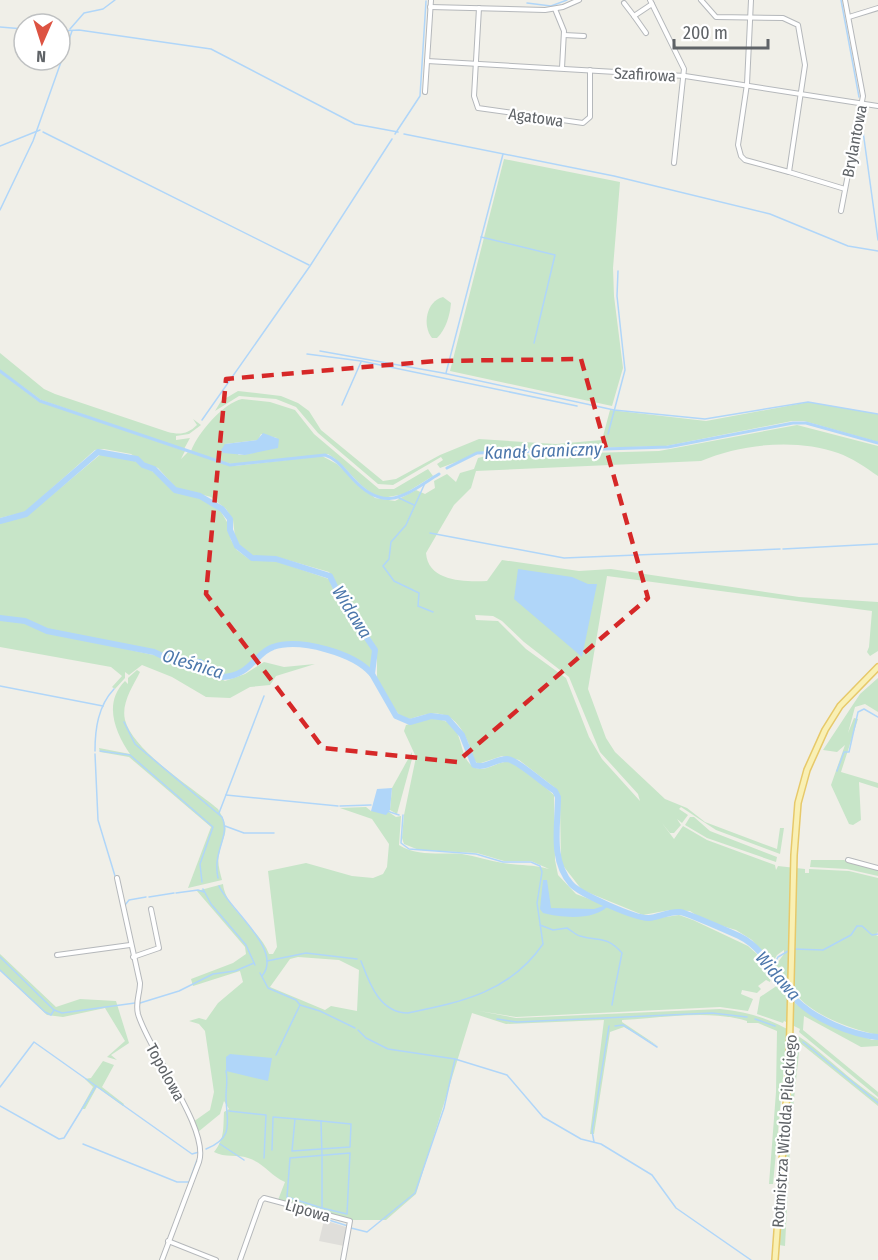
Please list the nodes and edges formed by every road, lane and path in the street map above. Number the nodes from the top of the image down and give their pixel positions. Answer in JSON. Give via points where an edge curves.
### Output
{"nodes":[{"id":1,"x":430,"y":0,"type":"edge"},
{"id":2,"x":579,"y":0,"type":"edge"},
{"id":3,"x":701,"y":0,"type":"edge"},
{"id":4,"x":751,"y":0,"type":"edge"},
{"id":5,"x":845,"y":0,"type":"edge"},
{"id":6,"x":651,"y":2,"type":"edge"},
{"id":7,"x":624,"y":3,"type":"dead end"},
{"id":8,"x":430,"y":7,"type":"junction"},
{"id":9,"x":479,"y":8,"type":"junction"},
{"id":10,"x":878,"y":8,"type":"edge"},
{"id":11,"x":555,"y":9,"type":"junction"},
{"id":12,"x":634,"y":16,"type":"junction"},
{"id":13,"x":750,"y":17,"type":"junction"},
{"id":14,"x":849,"y":17,"type":"junction"},
{"id":15,"x":646,"y":33,"type":"dead end"},
{"id":16,"x":564,"y":35,"type":"junction"},
{"id":17,"x":584,"y":36,"type":"dead end"},
{"id":18,"x":427,"y":61,"type":"junction"},
{"id":19,"x":476,"y":64,"type":"junction"},
{"id":20,"x":562,"y":68,"type":"junction"},
{"id":21,"x":590,"y":70,"type":"junction"},
{"id":22,"x":685,"y":76,"type":"junction"},
{"id":23,"x":747,"y":84,"type":"junction"},
{"id":24,"x":425,"y":92,"type":"dead end"},
{"id":25,"x":801,"y":93,"type":"junction"},
{"id":26,"x":862,"y":102,"type":"junction"},
{"id":27,"x":878,"y":106,"type":"edge"},
{"id":28,"x":674,"y":163,"type":"dead end"},
{"id":29,"x":789,"y":172,"type":"junction"},
{"id":30,"x":845,"y":189,"type":"junction"},
{"id":31,"x":841,"y":211,"type":"dead end"},
{"id":32,"x":878,"y":667,"type":"edge"},
{"id":33,"x":848,"y":860,"type":"dead end"},
{"id":34,"x":878,"y":868,"type":"edge"},
{"id":35,"x":117,"y":878,"type":"dead end"},
{"id":36,"x":151,"y":909,"type":"dead end"},
{"id":37,"x":130,"y":945,"type":"junction"},
{"id":38,"x":57,"y":955,"type":"dead end"},
{"id":39,"x":133,"y":957,"type":"junction"},
{"id":40,"x":168,"y":1241,"type":"junction"},
{"id":41,"x":162,"y":1260,"type":"edge"},
{"id":42,"x":216,"y":1260,"type":"edge"},
{"id":43,"x":240,"y":1260,"type":"edge"},
{"id":44,"x":343,"y":1260,"type":"edge"},
{"id":45,"x":775,"y":1260,"type":"edge"}],
"edges":[{"from":1,"to":8,"type":"street"},
{"from":2,"to":11,"type":"street"},
{"from":3,"to":13,"type":"street","via":[[716,17]]},
{"from":4,"to":13,"type":"street"},
{"from":5,"to":14,"type":"street","name":"Brylantowa"},
{"from":6,"to":12,"type":"street"},
{"from":6,"to":22,"type":"street"},
{"from":7,"to":12,"type":"street"},
{"from":8,"to":9,"type":"street"},
{"from":8,"to":18,"type":"street"},
{"from":9,"to":11,"type":"street"},
{"from":9,"to":19,"type":"street"},
{"from":10,"to":14,"type":"street"},
{"from":11,"to":16,"type":"street"},
{"from":12,"to":15,"type":"street"},
{"from":13,"to":23,"type":"street"},
{"from":13,"to":25,"type":"street","via":[[788,18],[798,25],[805,65]]},
{"from":14,"to":26,"type":"street","name":"Brylantowa"},
{"from":16,"to":17,"type":"street"},
{"from":16,"to":20,"type":"street"},
{"from":18,"to":19,"type":"street","name":"Szafirowa"},
{"from":18,"to":24,"type":"street"},
{"from":19,"to":20,"type":"street","name":"Szafirowa"},
{"from":19,"to":21,"type":"street","name":"Agatowa","via":[[474,101],[478,108],[583,123],[590,117]]},
{"from":20,"to":21,"type":"street","name":"Szafirowa"},
{"from":21,"to":22,"type":"street","name":"Szafirowa"},
{"from":22,"to":23,"type":"street","name":"Szafirowa"},
{"from":22,"to":28,"type":"street"},
{"from":23,"to":25,"type":"street","name":"Szafirowa"},
{"from":23,"to":29,"type":"street","via":[[738,145],[741,156]]},
{"from":25,"to":26,"type":"street","name":"Szafirowa"},
{"from":25,"to":29,"type":"street"},
{"from":26,"to":27,"type":"street","name":"Szafirowa"},
{"from":26,"to":30,"type":"street","name":"Brylantowa"},
{"from":29,"to":30,"type":"street"},
{"from":30,"to":31,"type":"street","name":"Brylantowa"},
{"from":32,"to":45,"type":"main road","name":"Rotmistrza Witolda Pileckiego","via":[[840,706],[812,756],[798,804],[791,1036]]},
{"from":33,"to":34,"type":"street"},
{"from":35,"to":37,"type":"street","name":"Topolowa"},
{"from":36,"to":39,"type":"street","via":[[159,948]]},
{"from":37,"to":38,"type":"street"},
{"from":37,"to":39,"type":"street","name":"Topolowa"},
{"from":39,"to":40,"type":"street","name":"Topolowa","via":[[140,986],[136,1004],[148,1041],[202,1146]]},
{"from":40,"to":41,"type":"street","name":"Topolowa"},
{"from":40,"to":42,"type":"street"},
{"from":43,"to":44,"type":"street","name":"Lipowa","via":[[264,1198],[350,1221]]}]}
